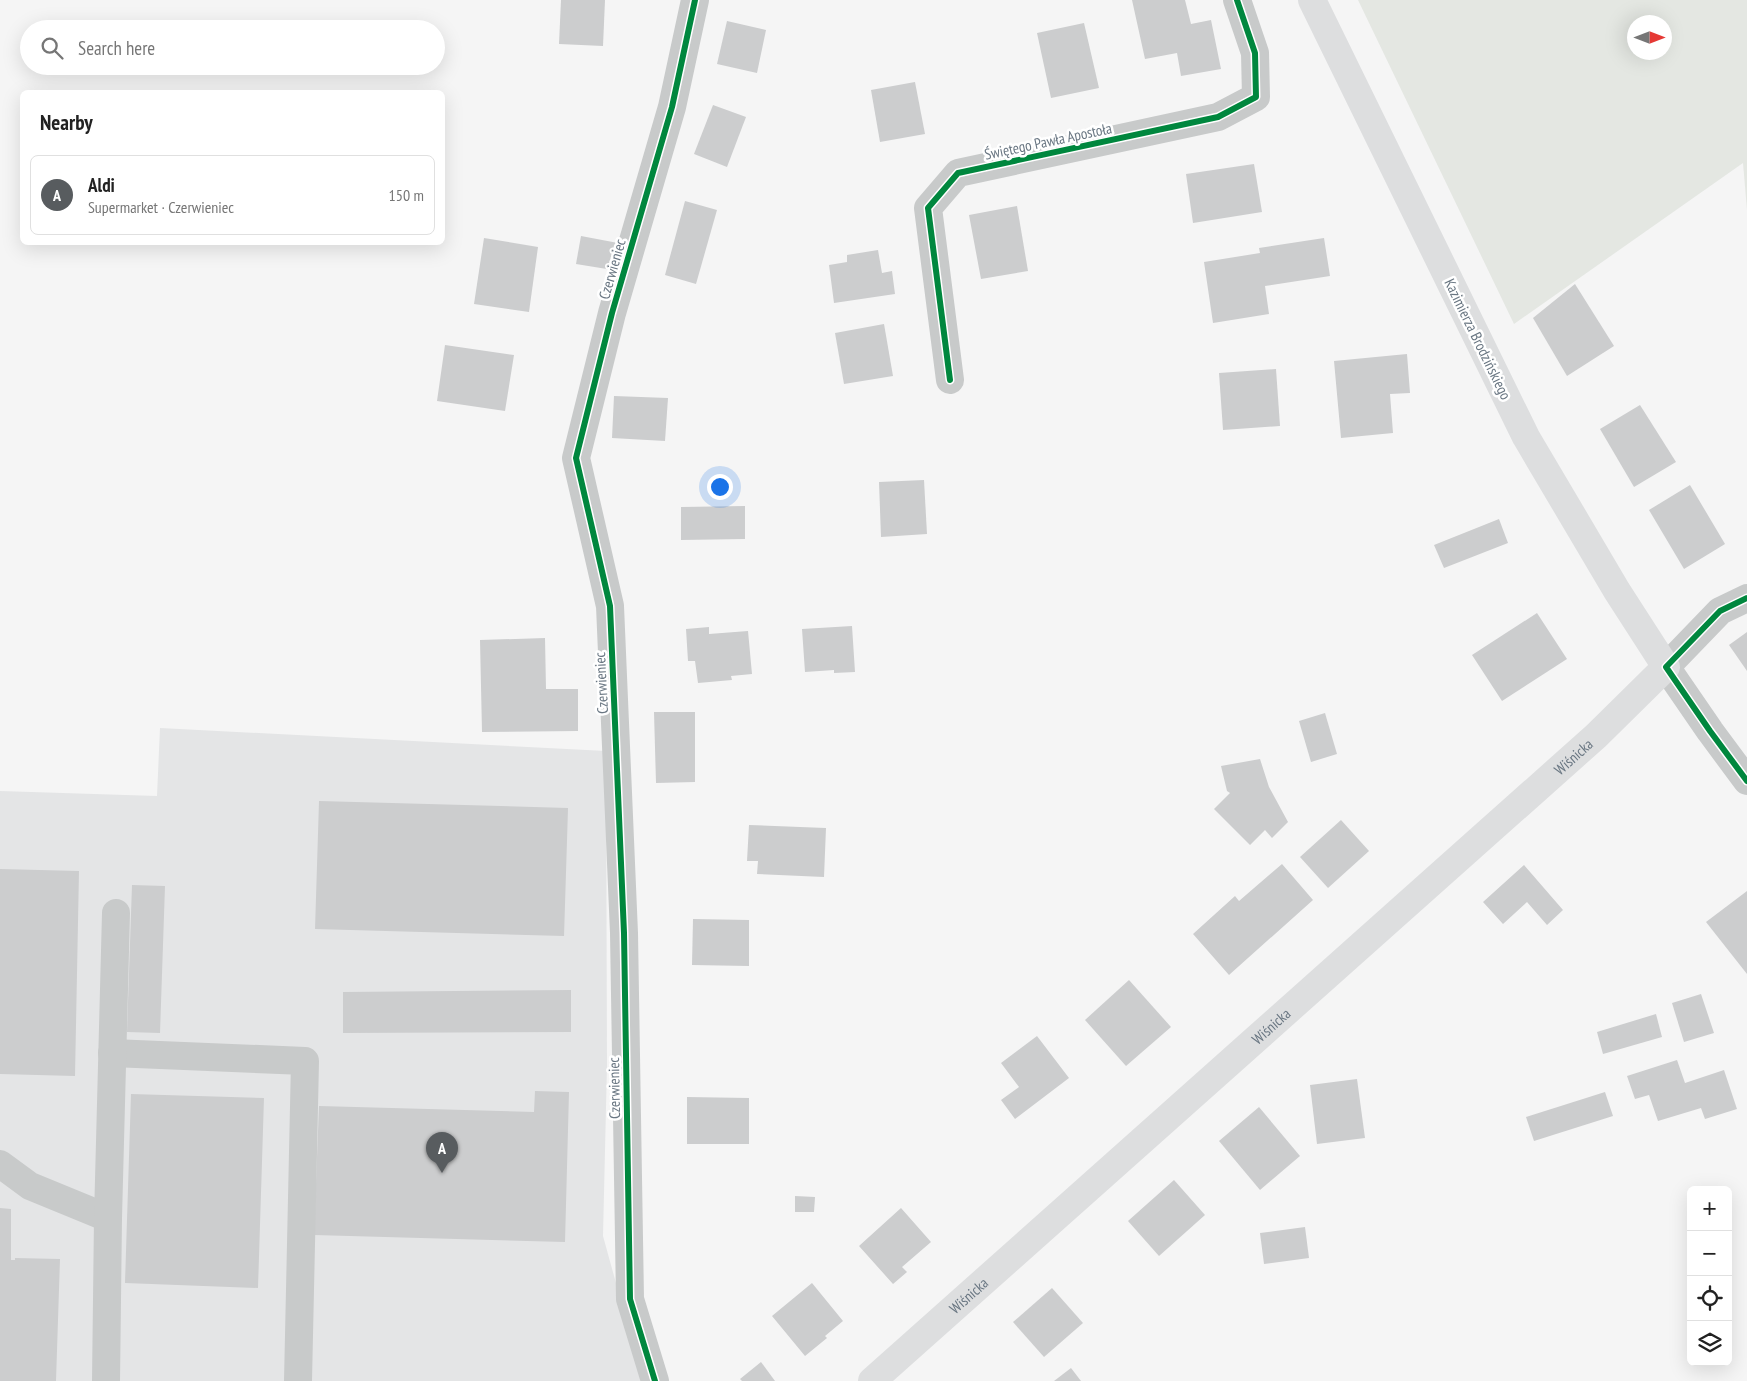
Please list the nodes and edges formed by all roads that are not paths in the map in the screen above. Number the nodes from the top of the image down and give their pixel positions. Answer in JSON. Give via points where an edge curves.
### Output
{"nodes":[{"id":1,"x":695,"y":0,"type":"edge"},
{"id":2,"x":1237,"y":0,"type":"edge"},
{"id":3,"x":1312,"y":0,"type":"edge"},
{"id":4,"x":950,"y":380,"type":"dead end"},
{"id":5,"x":1747,"y":598,"type":"edge"},
{"id":6,"x":1666,"y":667,"type":"junction"},
{"id":7,"x":1747,"y":781,"type":"edge"},
{"id":8,"x":116,"y":913,"type":"dead end"},
{"id":9,"x":112,"y":1053,"type":"junction"},
{"id":10,"x":0,"y":1164,"type":"edge"},
{"id":11,"x":108,"y":1218,"type":"junction"},
{"id":12,"x":106,"y":1381,"type":"edge"},
{"id":13,"x":298,"y":1381,"type":"edge"},
{"id":14,"x":655,"y":1381,"type":"edge"},
{"id":15,"x":872,"y":1381,"type":"edge"}],
"edges":[{"from":1,"to":14,"type":"street","name":"Czerwieniec","via":[[672,107],[612,313],[576,458],[610,606],[624,933],[630,1299]]},
{"from":2,"to":4,"type":"street","name":"Świętego Pawła Apostoła","via":[[1255,53],[1256,97],[1218,117],[958,172],[928,208]]},
{"from":3,"to":6,"type":"main road","name":"Kazimierza Brodzińskiego","via":[[1526,437]]},
{"from":5,"to":6,"type":"street","via":[[1720,611]]},
{"from":6,"to":7,"type":"street"},
{"from":6,"to":15,"type":"main road","name":"Wiśnicka","via":[[1590,742]]},
{"from":8,"to":9,"type":"street"},
{"from":9,"to":11,"type":"street"},
{"from":9,"to":13,"type":"street","via":[[305,1061]]},
{"from":10,"to":11,"type":"street","via":[[30,1186]]},
{"from":11,"to":12,"type":"street"}]}
